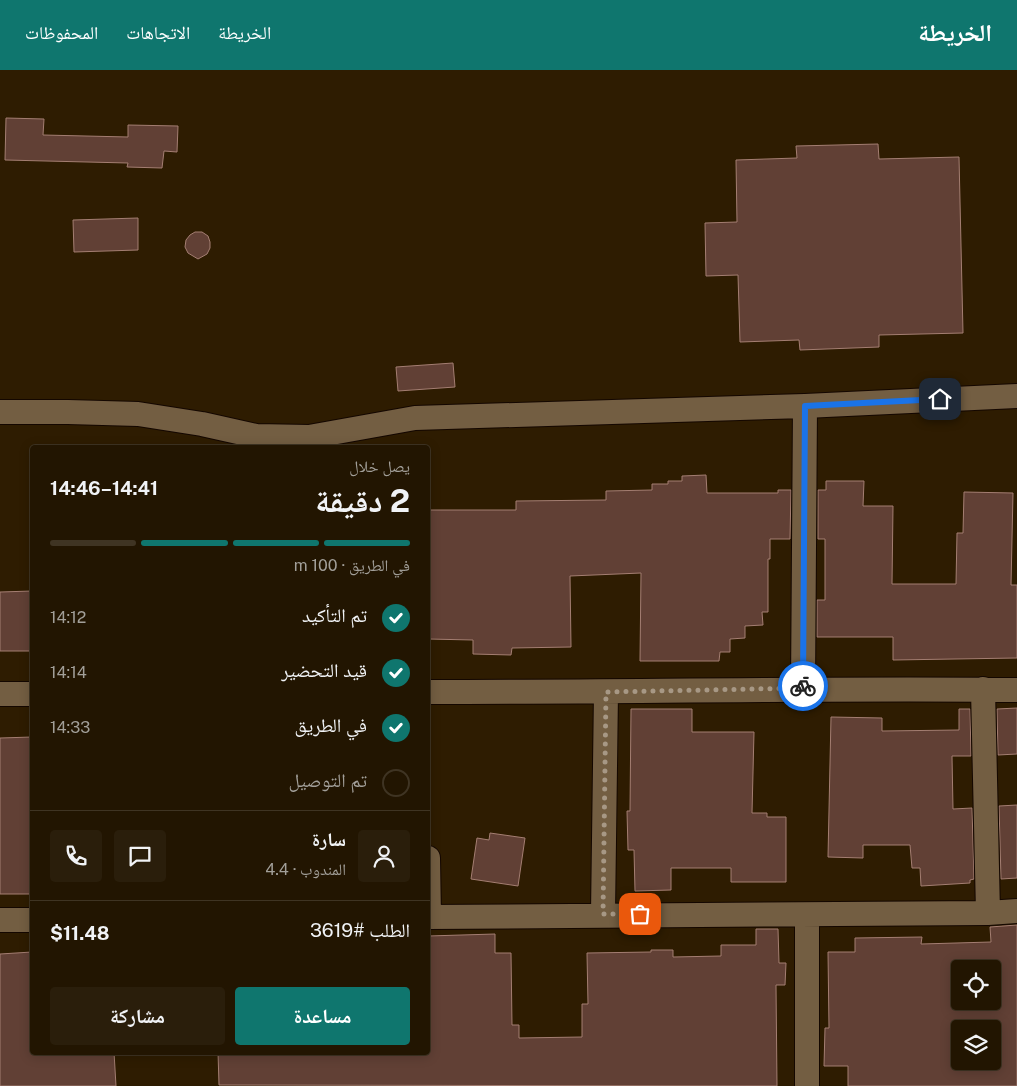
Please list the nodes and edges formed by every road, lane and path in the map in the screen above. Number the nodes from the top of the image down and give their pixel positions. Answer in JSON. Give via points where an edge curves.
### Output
{"nodes":[{"id":1,"x":1017,"y":396,"type":"edge"},
{"id":2,"x":805,"y":406,"type":"junction"},
{"id":3,"x":0,"y":412,"type":"edge"},
{"id":4,"x":803,"y":688,"type":"junction"},
{"id":5,"x":983,"y":689,"type":"junction"},
{"id":6,"x":1017,"y":690,"type":"edge"},
{"id":7,"x":430,"y":692,"type":"edge"},
{"id":8,"x":606,"y":692,"type":"junction"},
{"id":9,"x":0,"y":694,"type":"edge"},
{"id":10,"x":30,"y":694,"type":"edge"},
{"id":11,"x":1017,"y":911,"type":"edge"},
{"id":12,"x":603,"y":914,"type":"junction"},
{"id":13,"x":988,"y":914,"type":"junction"},
{"id":14,"x":807,"y":915,"type":"junction"},
{"id":15,"x":430,"y":917,"type":"edge"},
{"id":16,"x":0,"y":920,"type":"edge"},
{"id":17,"x":30,"y":920,"type":"edge"},
{"id":18,"x":807,"y":1086,"type":"edge"}],
"edges":[{"from":1,"to":2,"type":"street"},
{"from":2,"to":3,"type":"street","via":[[415,418],[309,437],[256,436],[138,414]]},
{"from":2,"to":4,"type":"street"},
{"from":4,"to":5,"type":"street"},
{"from":4,"to":8,"type":"street"},
{"from":5,"to":6,"type":"street"},
{"from":5,"to":13,"type":"street"},
{"from":7,"to":8,"type":"street"},
{"from":8,"to":12,"type":"street"},
{"from":9,"to":10,"type":"street"},
{"from":11,"to":13,"type":"street"},
{"from":12,"to":14,"type":"street"},
{"from":12,"to":15,"type":"street"},
{"from":13,"to":14,"type":"street"},
{"from":14,"to":18,"type":"street"},
{"from":16,"to":17,"type":"street"}]}
